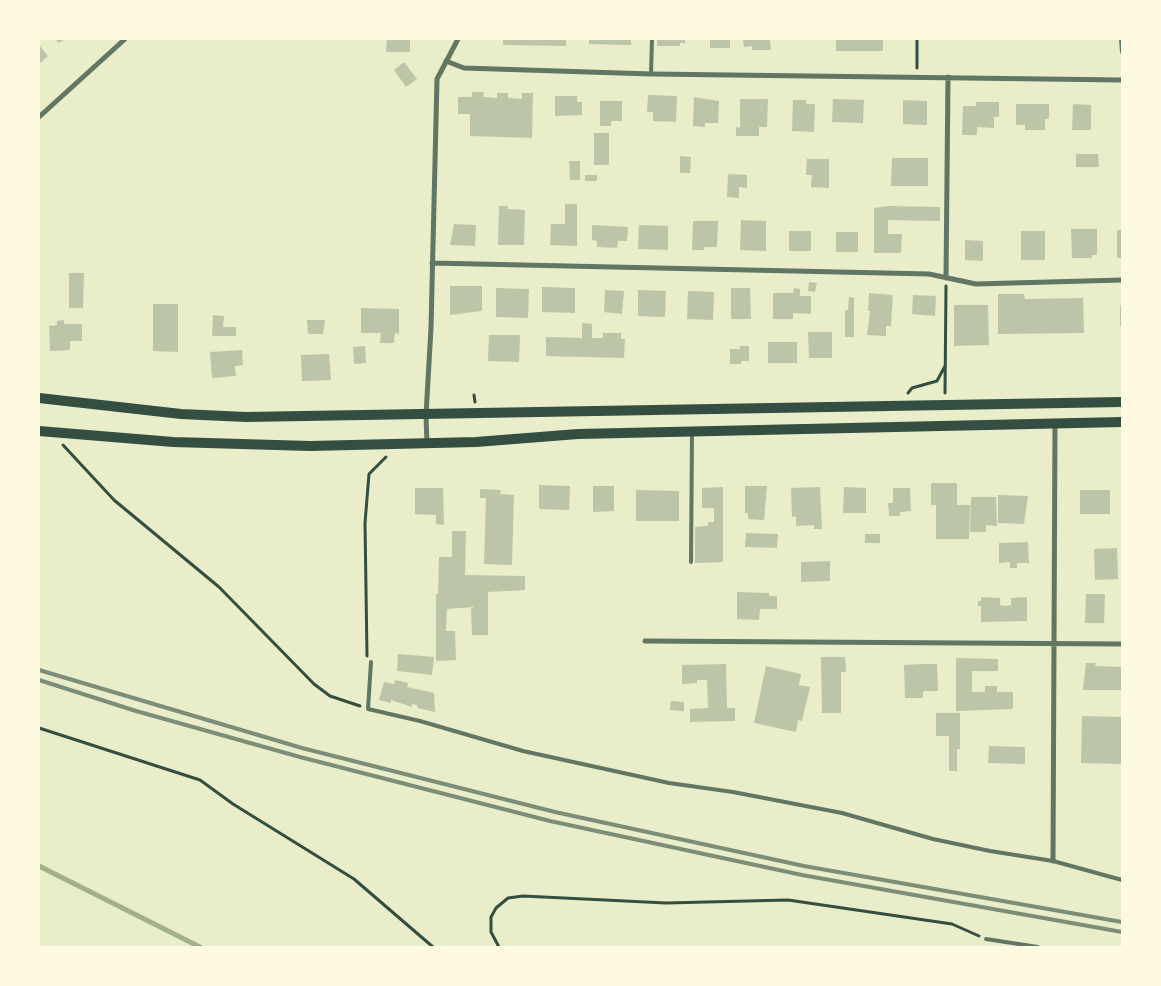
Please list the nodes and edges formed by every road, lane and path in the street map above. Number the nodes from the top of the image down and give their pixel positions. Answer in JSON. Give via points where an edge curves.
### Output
{"nodes":[{"id":1,"x":125,"y":39,"type":"edge"},
{"id":2,"x":458,"y":39,"type":"edge"},
{"id":3,"x":652,"y":39,"type":"edge"},
{"id":4,"x":917,"y":39,"type":"edge"},
{"id":5,"x":1121,"y":39,"type":"edge"},
{"id":6,"x":1122,"y":52,"type":"edge"},
{"id":7,"x":446,"y":61,"type":"junction"},
{"id":8,"x":651,"y":74,"type":"junction"},
{"id":9,"x":917,"y":76,"type":"junction"},
{"id":10,"x":948,"y":77,"type":"junction"},
{"id":11,"x":1122,"y":80,"type":"edge"},
{"id":12,"x":39,"y":118,"type":"edge"},
{"id":13,"x":432,"y":263,"type":"junction"},
{"id":14,"x":946,"y":278,"type":"junction"},
{"id":15,"x":1122,"y":280,"type":"edge"},
{"id":16,"x":946,"y":363,"type":"junction"},
{"id":17,"x":945,"y":393,"type":"dead end"},
{"id":18,"x":905,"y":395,"type":"dead end"},
{"id":19,"x":39,"y":398,"type":"edge"},
{"id":20,"x":1122,"y":402,"type":"edge"},
{"id":21,"x":426,"y":415,"type":"junction"},
{"id":22,"x":1122,"y":422,"type":"edge"},
{"id":23,"x":1055,"y":424,"type":"junction"},
{"id":24,"x":39,"y":431,"type":"edge"},
{"id":25,"x":692,"y":431,"type":"junction"},
{"id":26,"x":427,"y":444,"type":"junction"},
{"id":27,"x":67,"y":451,"type":"dead end"},
{"id":28,"x":388,"y":455,"type":"dead end"},
{"id":29,"x":691,"y":562,"type":"dead end"},
{"id":30,"x":646,"y":642,"type":"dead end"},
{"id":31,"x":1054,"y":643,"type":"junction"},
{"id":32,"x":1122,"y":644,"type":"edge"},
{"id":33,"x":371,"y":662,"type":"joint"},
{"id":34,"x":368,"y":708,"type":"junction"},
{"id":35,"x":39,"y":728,"type":"edge"},
{"id":36,"x":1053,"y":861,"type":"junction"},
{"id":37,"x":1122,"y":880,"type":"edge"},
{"id":38,"x":986,"y":939,"type":"joint"},
{"id":39,"x":433,"y":947,"type":"edge"},
{"id":40,"x":499,"y":947,"type":"edge"},
{"id":41,"x":1038,"y":947,"type":"edge"}],
"edges":[{"from":1,"to":12,"type":"street"},
{"from":2,"to":7,"type":"street"},
{"from":3,"to":8,"type":"lane"},
{"from":4,"to":9,"type":"path"},
{"from":5,"to":6,"type":"lane"},
{"from":7,"to":8,"type":"street","via":[[464,68]]},
{"from":7,"to":13,"type":"street","via":[[436,79]]},
{"from":8,"to":9,"type":"street"},
{"from":9,"to":10,"type":"street"},
{"from":10,"to":11,"type":"street"},
{"from":10,"to":14,"type":"street"},
{"from":13,"to":14,"type":"street","via":[[904,273]]},
{"from":13,"to":21,"type":"street"},
{"from":14,"to":15,"type":"street","via":[[976,284]]},
{"from":14,"to":16,"type":"path"},
{"from":16,"to":17,"type":"path"},
{"from":16,"to":18,"type":"path","via":[[937,381],[912,388]]},
{"from":19,"to":21,"type":"main road","via":[[181,414],[246,417]]},
{"from":20,"to":21,"type":"main road"},
{"from":21,"to":26,"type":"street"},
{"from":22,"to":23,"type":"main road"},
{"from":23,"to":25,"type":"main road"},
{"from":23,"to":31,"type":"street"},
{"from":24,"to":26,"type":"main road","via":[[223,444]]},
{"from":25,"to":26,"type":"main road","via":[[578,434]]},
{"from":25,"to":29,"type":"lane"},
{"from":27,"to":34,"type":"path","via":[[114,500],[219,587],[314,684],[330,696]]},
{"from":28,"to":33,"type":"path","via":[[369,474],[365,573],[366,655]]},
{"from":30,"to":31,"type":"street"},
{"from":31,"to":32,"type":"street"},
{"from":31,"to":36,"type":"street"},
{"from":33,"to":34,"type":"lane"},
{"from":34,"to":36,"type":"lane","via":[[522,751],[669,783],[842,813],[952,843]]},
{"from":35,"to":39,"type":"path","via":[[200,780],[354,879]]},
{"from":36,"to":37,"type":"lane"},
{"from":38,"to":40,"type":"path","via":[[952,924],[788,900],[666,903],[522,896],[508,898],[491,917],[491,932]]},
{"from":38,"to":41,"type":"lane"}]}
